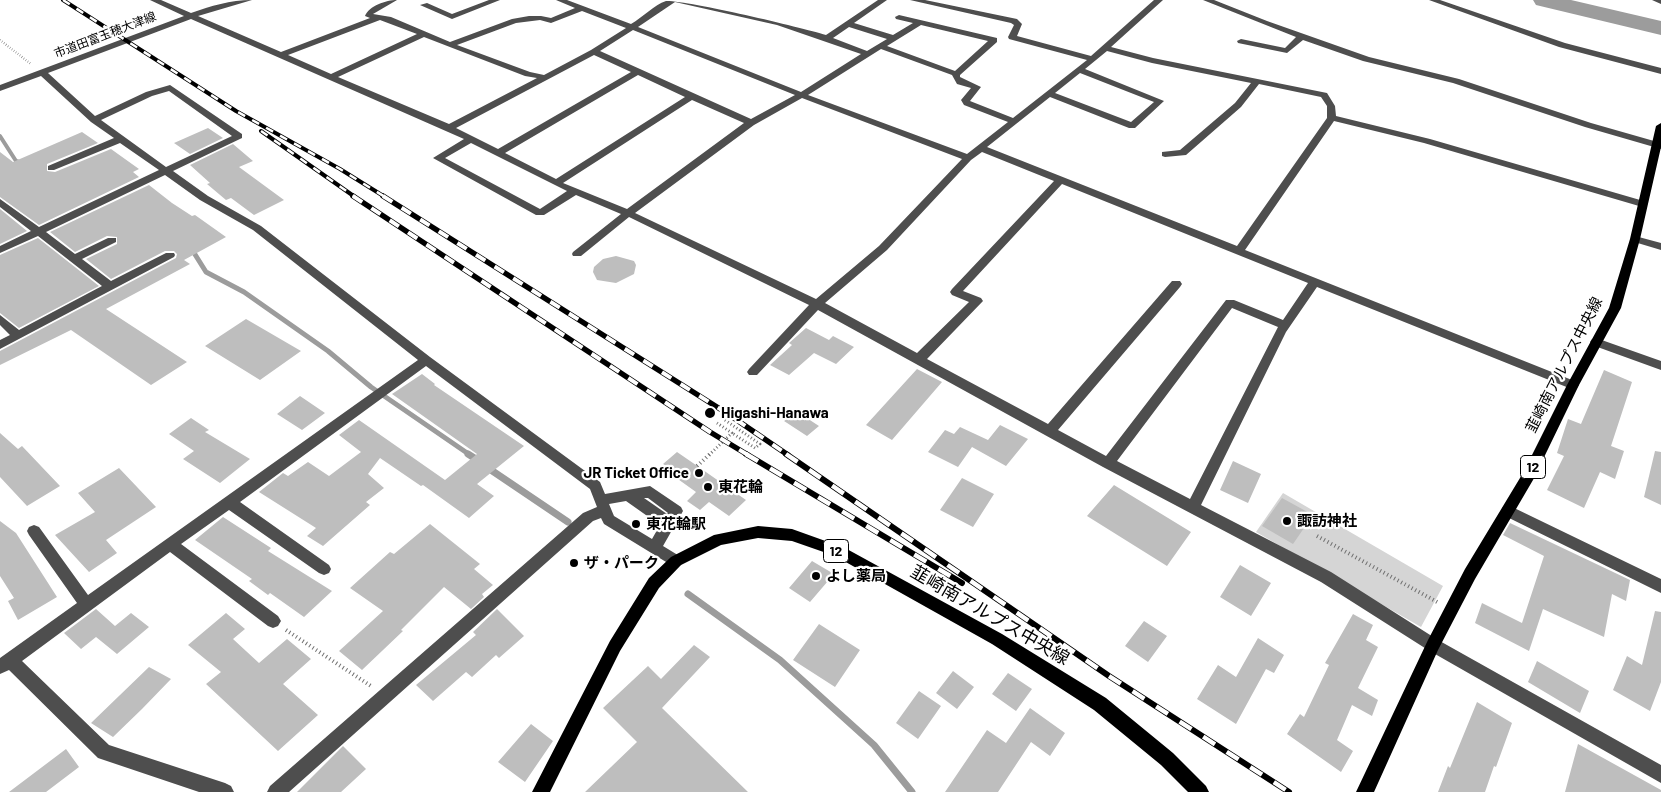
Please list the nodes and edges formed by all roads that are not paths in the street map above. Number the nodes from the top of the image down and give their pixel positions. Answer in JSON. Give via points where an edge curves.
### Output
{"nodes":[{"id":1,"x":154,"y":0,"type":"edge"},
{"id":2,"x":248,"y":0,"type":"edge"},
{"id":3,"x":393,"y":0,"type":"edge"},
{"id":4,"x":496,"y":0,"type":"edge"},
{"id":5,"x":560,"y":0,"type":"edge"},
{"id":6,"x":674,"y":0,"type":"edge"},
{"id":7,"x":883,"y":0,"type":"edge"},
{"id":8,"x":914,"y":0,"type":"edge"},
{"id":9,"x":1159,"y":0,"type":"edge"},
{"id":10,"x":1207,"y":0,"type":"edge"},
{"id":11,"x":1433,"y":0,"type":"edge"},
{"id":12,"x":1656,"y":0,"type":"edge"},
{"id":13,"x":660,"y":2,"type":"edge"},
{"id":14,"x":1661,"y":2,"type":"edge"},
{"id":15,"x":424,"y":5,"type":"dead end"},
{"id":16,"x":583,"y":8,"type":"junction"},
{"id":17,"x":189,"y":16,"type":"junction"},
{"id":18,"x":899,"y":17,"type":"dead end"},
{"id":19,"x":379,"y":18,"type":"junction"},
{"id":20,"x":918,"y":23,"type":"junction"},
{"id":21,"x":848,"y":24,"type":"junction"},
{"id":22,"x":633,"y":27,"type":"junction"},
{"id":23,"x":423,"y":34,"type":"junction"},
{"id":24,"x":1302,"y":36,"type":"junction"},
{"id":25,"x":827,"y":38,"type":"junction"},
{"id":26,"x":894,"y":38,"type":"junction"},
{"id":27,"x":1241,"y":41,"type":"dead end"},
{"id":28,"x":450,"y":45,"type":"junction"},
{"id":29,"x":880,"y":46,"type":"junction"},
{"id":30,"x":1106,"y":48,"type":"junction"},
{"id":31,"x":594,"y":52,"type":"junction"},
{"id":32,"x":868,"y":54,"type":"junction"},
{"id":33,"x":280,"y":55,"type":"junction"},
{"id":34,"x":1093,"y":59,"type":"junction"},
{"id":35,"x":1080,"y":70,"type":"junction"},
{"id":36,"x":42,"y":72,"type":"junction"},
{"id":37,"x":637,"y":72,"type":"junction"},
{"id":38,"x":1661,"y":72,"type":"edge"},
{"id":39,"x":956,"y":74,"type":"junction"},
{"id":40,"x":331,"y":77,"type":"junction"},
{"id":41,"x":542,"y":77,"type":"junction"},
{"id":42,"x":1256,"y":82,"type":"junction"},
{"id":43,"x":0,"y":88,"type":"edge"},
{"id":44,"x":1049,"y":94,"type":"junction"},
{"id":45,"x":692,"y":96,"type":"junction"},
{"id":46,"x":800,"y":96,"type":"junction"},
{"id":47,"x":1332,"y":118,"type":"junction"},
{"id":48,"x":94,"y":120,"type":"junction"},
{"id":49,"x":1014,"y":122,"type":"junction"},
{"id":50,"x":751,"y":123,"type":"junction"},
{"id":51,"x":1661,"y":126,"type":"edge"},
{"id":52,"x":449,"y":128,"type":"junction"},
{"id":53,"x":120,"y":138,"type":"junction"},
{"id":54,"x":471,"y":139,"type":"junction"},
{"id":55,"x":1659,"y":145,"type":"edge"},
{"id":56,"x":981,"y":148,"type":"junction"},
{"id":57,"x":498,"y":153,"type":"junction"},
{"id":58,"x":1165,"y":154,"type":"dead end"},
{"id":59,"x":968,"y":158,"type":"junction"},
{"id":60,"x":51,"y":168,"type":"dead end"},
{"id":61,"x":166,"y":171,"type":"junction"},
{"id":62,"x":1060,"y":180,"type":"junction"},
{"id":63,"x":556,"y":183,"type":"junction"},
{"id":64,"x":576,"y":191,"type":"junction"},
{"id":65,"x":0,"y":202,"type":"edge"},
{"id":66,"x":1642,"y":204,"type":"junction"},
{"id":67,"x":628,"y":213,"type":"junction"},
{"id":68,"x":40,"y":231,"type":"junction"},
{"id":69,"x":1635,"y":239,"type":"junction"},
{"id":70,"x":112,"y":240,"type":"dead end"},
{"id":71,"x":1661,"y":247,"type":"edge"},
{"id":72,"x":0,"y":250,"type":"edge"},
{"id":73,"x":1239,"y":252,"type":"junction"},
{"id":74,"x":577,"y":254,"type":"dead end"},
{"id":75,"x":170,"y":255,"type":"dead end"},
{"id":76,"x":76,"y":258,"type":"junction"},
{"id":77,"x":1315,"y":282,"type":"junction"},
{"id":78,"x":1176,"y":284,"type":"dead end"},
{"id":79,"x":111,"y":286,"type":"junction"},
{"id":80,"x":817,"y":304,"type":"junction"},
{"id":81,"x":0,"y":320,"type":"edge"},
{"id":82,"x":1285,"y":325,"type":"junction"},
{"id":83,"x":18,"y":335,"type":"junction"},
{"id":84,"x":1596,"y":342,"type":"junction"},
{"id":85,"x":0,"y":344,"type":"edge"},
{"id":86,"x":920,"y":358,"type":"junction"},
{"id":87,"x":426,"y":360,"type":"junction"},
{"id":88,"x":1661,"y":366,"type":"edge"},
{"id":89,"x":753,"y":372,"type":"dead end"},
{"id":90,"x":1573,"y":385,"type":"junction"},
{"id":91,"x":1050,"y":431,"type":"junction"},
{"id":92,"x":1108,"y":463,"type":"junction"},
{"id":93,"x":229,"y":502,"type":"junction"},
{"id":94,"x":603,"y":505,"type":"junction"},
{"id":95,"x":1193,"y":506,"type":"junction"},
{"id":96,"x":1508,"y":512,"type":"junction"},
{"id":97,"x":34,"y":531,"type":"dead end"},
{"id":98,"x":171,"y":545,"type":"junction"},
{"id":99,"x":654,"y":548,"type":"junction"},
{"id":100,"x":676,"y":562,"type":"junction"},
{"id":101,"x":324,"y":569,"type":"dead end"},
{"id":102,"x":1661,"y":586,"type":"edge"},
{"id":103,"x":86,"y":605,"type":"junction"},
{"id":104,"x":273,"y":622,"type":"road end"},
{"id":105,"x":1433,"y":645,"type":"junction"},
{"id":106,"x":5,"y":664,"type":"edge"},
{"id":107,"x":1661,"y":774,"type":"edge"},
{"id":108,"x":225,"y":792,"type":"edge"},
{"id":109,"x":276,"y":792,"type":"edge"},
{"id":110,"x":541,"y":792,"type":"edge"},
{"id":111,"x":1200,"y":792,"type":"edge"},
{"id":112,"x":1365,"y":792,"type":"edge"}],
"edges":[{"from":1,"to":17,"type":"street"},
{"from":2,"to":17,"type":"street","name":"市道田富玉穂大津線","via":[[215,6]]},
{"from":3,"to":19,"type":"street","via":[[370,12],[369,16]]},
{"from":4,"to":15,"type":"street","via":[[452,17]]},
{"from":5,"to":16,"type":"street"},
{"from":6,"to":13,"type":"street"},
{"from":6,"to":25,"type":"street","via":[[779,23]]},
{"from":7,"to":21,"type":"street"},
{"from":8,"to":34,"type":"street","via":[[1014,21],[1018,27],[1012,37]]},
{"from":9,"to":30,"type":"street"},
{"from":10,"to":24,"type":"street"},
{"from":11,"to":38,"type":"street","via":[[1562,45]]},
{"from":12,"to":14,"type":"street"},
{"from":13,"to":22,"type":"street"},
{"from":16,"to":22,"type":"street"},
{"from":16,"to":28,"type":"street","via":[[551,21],[544,16],[498,24]]},
{"from":17,"to":33,"type":"street"},
{"from":17,"to":36,"type":"street","name":"市道田富玉穂大津線"},
{"from":18,"to":20,"type":"street"},
{"from":19,"to":23,"type":"street"},
{"from":19,"to":33,"type":"street"},
{"from":20,"to":26,"type":"street"},
{"from":20,"to":39,"type":"street","via":[[994,40]]},
{"from":21,"to":25,"type":"street"},
{"from":21,"to":26,"type":"street"},
{"from":22,"to":31,"type":"street"},
{"from":22,"to":46,"type":"street"},
{"from":23,"to":28,"type":"street"},
{"from":23,"to":40,"type":"street"},
{"from":24,"to":27,"type":"street","via":[[1286,51]]},
{"from":24,"to":55,"type":"street"},
{"from":25,"to":32,"type":"street"},
{"from":26,"to":29,"type":"street"},
{"from":28,"to":41,"type":"street"},
{"from":29,"to":32,"type":"street"},
{"from":29,"to":39,"type":"street"},
{"from":30,"to":34,"type":"street"},
{"from":30,"to":42,"type":"street"},
{"from":31,"to":37,"type":"street"},
{"from":31,"to":41,"type":"street"},
{"from":32,"to":46,"type":"street"},
{"from":33,"to":40,"type":"street"},
{"from":34,"to":35,"type":"street"},
{"from":35,"to":44,"type":"street"},
{"from":35,"to":44,"type":"street","via":[[1160,101],[1132,126]]},
{"from":36,"to":43,"type":"street","name":"市道田富玉穂大津線"},
{"from":36,"to":48,"type":"street"},
{"from":37,"to":45,"type":"street"},
{"from":37,"to":57,"type":"street"},
{"from":39,"to":49,"type":"street","via":[[960,82],[977,87],[965,100],[967,103]]},
{"from":40,"to":52,"type":"street"},
{"from":41,"to":52,"type":"street"},
{"from":42,"to":47,"type":"street","via":[[1324,96],[1332,106]]},
{"from":42,"to":58,"type":"street","via":[[1238,105],[1183,153]]},
{"from":44,"to":49,"type":"street"},
{"from":45,"to":50,"type":"street"},
{"from":45,"to":63,"type":"street"},
{"from":46,"to":50,"type":"street"},
{"from":46,"to":59,"type":"street"},
{"from":47,"to":66,"type":"street","via":[[1427,141]]},
{"from":47,"to":73,"type":"street"},
{"from":48,"to":53,"type":"street"},
{"from":48,"to":61,"type":"street","via":[[170,88],[239,136]]},
{"from":49,"to":56,"type":"street"},
{"from":50,"to":67,"type":"street"},
{"from":51,"to":55,"type":"main road","name":"韮崎南アルプス中央線","number":"12"},
{"from":52,"to":54,"type":"street"},
{"from":53,"to":60,"type":"street"},
{"from":53,"to":61,"type":"street"},
{"from":54,"to":57,"type":"street"},
{"from":54,"to":64,"type":"street","via":[[438,158],[540,213]]},
{"from":55,"to":66,"type":"main road","name":"韮崎南アルプス中央線","number":"12"},
{"from":56,"to":59,"type":"street"},
{"from":56,"to":62,"type":"street"},
{"from":57,"to":63,"type":"street"},
{"from":59,"to":80,"type":"street","via":[[882,248]]},
{"from":61,"to":68,"type":"street"},
{"from":61,"to":87,"type":"street","via":[[204,198],[257,228]]},
{"from":62,"to":73,"type":"street"},
{"from":62,"to":86,"type":"street","via":[[956,292],[978,302]]},
{"from":63,"to":64,"type":"street"},
{"from":64,"to":67,"type":"street"},
{"from":65,"to":68,"type":"street"},
{"from":66,"to":69,"type":"main road","name":"韮崎南アルプス中央線","number":"12"},
{"from":67,"to":74,"type":"street"},
{"from":67,"to":80,"type":"street"},
{"from":68,"to":72,"type":"street"},
{"from":68,"to":76,"type":"street"},
{"from":69,"to":71,"type":"street"},
{"from":69,"to":84,"type":"main road","name":"韮崎南アルプス中央線","number":"12","via":[[1615,308]]},
{"from":70,"to":76,"type":"street"},
{"from":73,"to":77,"type":"street"},
{"from":75,"to":79,"type":"street"},
{"from":76,"to":79,"type":"street"},
{"from":77,"to":82,"type":"street"},
{"from":77,"to":90,"type":"street"},
{"from":78,"to":91,"type":"street"},
{"from":79,"to":83,"type":"street"},
{"from":80,"to":86,"type":"street"},
{"from":80,"to":89,"type":"street"},
{"from":81,"to":83,"type":"street"},
{"from":82,"to":92,"type":"street","via":[[1230,303]]},
{"from":82,"to":95,"type":"street"},
{"from":83,"to":85,"type":"street"},
{"from":84,"to":88,"type":"street"},
{"from":84,"to":90,"type":"main road","name":"韮崎南アルプス中央線","number":"12"},
{"from":86,"to":91,"type":"street"},
{"from":87,"to":93,"type":"street"},
{"from":87,"to":94,"type":"street","via":[[595,486]]},
{"from":90,"to":96,"type":"main road","name":"韮崎南アルプス中央線","number":"12"},
{"from":91,"to":92,"type":"street"},
{"from":92,"to":95,"type":"street"},
{"from":93,"to":98,"type":"street"},
{"from":93,"to":101,"type":"street"},
{"from":94,"to":99,"type":"street","via":[[610,520]]},
{"from":94,"to":99,"type":"street","via":[[628,495],[669,523]]},
{"from":94,"to":109,"type":"street"},
{"from":95,"to":105,"type":"street","via":[[1326,577]]},
{"from":96,"to":102,"type":"street"},
{"from":96,"to":105,"type":"main road","name":"韮崎南アルプス中央線","number":"12","via":[[1470,574]]},
{"from":97,"to":103,"type":"street"},
{"from":98,"to":103,"type":"street"},
{"from":98,"to":104,"type":"street"},
{"from":99,"to":100,"type":"street"},
{"from":100,"to":110,"type":"main road","name":"韮崎南アルプス中央線","number":"12","via":[[654,583],[615,646]]},
{"from":100,"to":111,"type":"main road","name":"韮崎南アルプス中央線","number":"12","via":[[719,538],[758,532],[792,535],[840,552],[997,639],[1100,704],[1167,759]]},
{"from":103,"to":106,"type":"street"},
{"from":105,"to":107,"type":"street"},
{"from":105,"to":112,"type":"main road","name":"韮崎南アルプス中央線","number":"12"},
{"from":106,"to":108,"type":"street","via":[[104,752]]}]}
